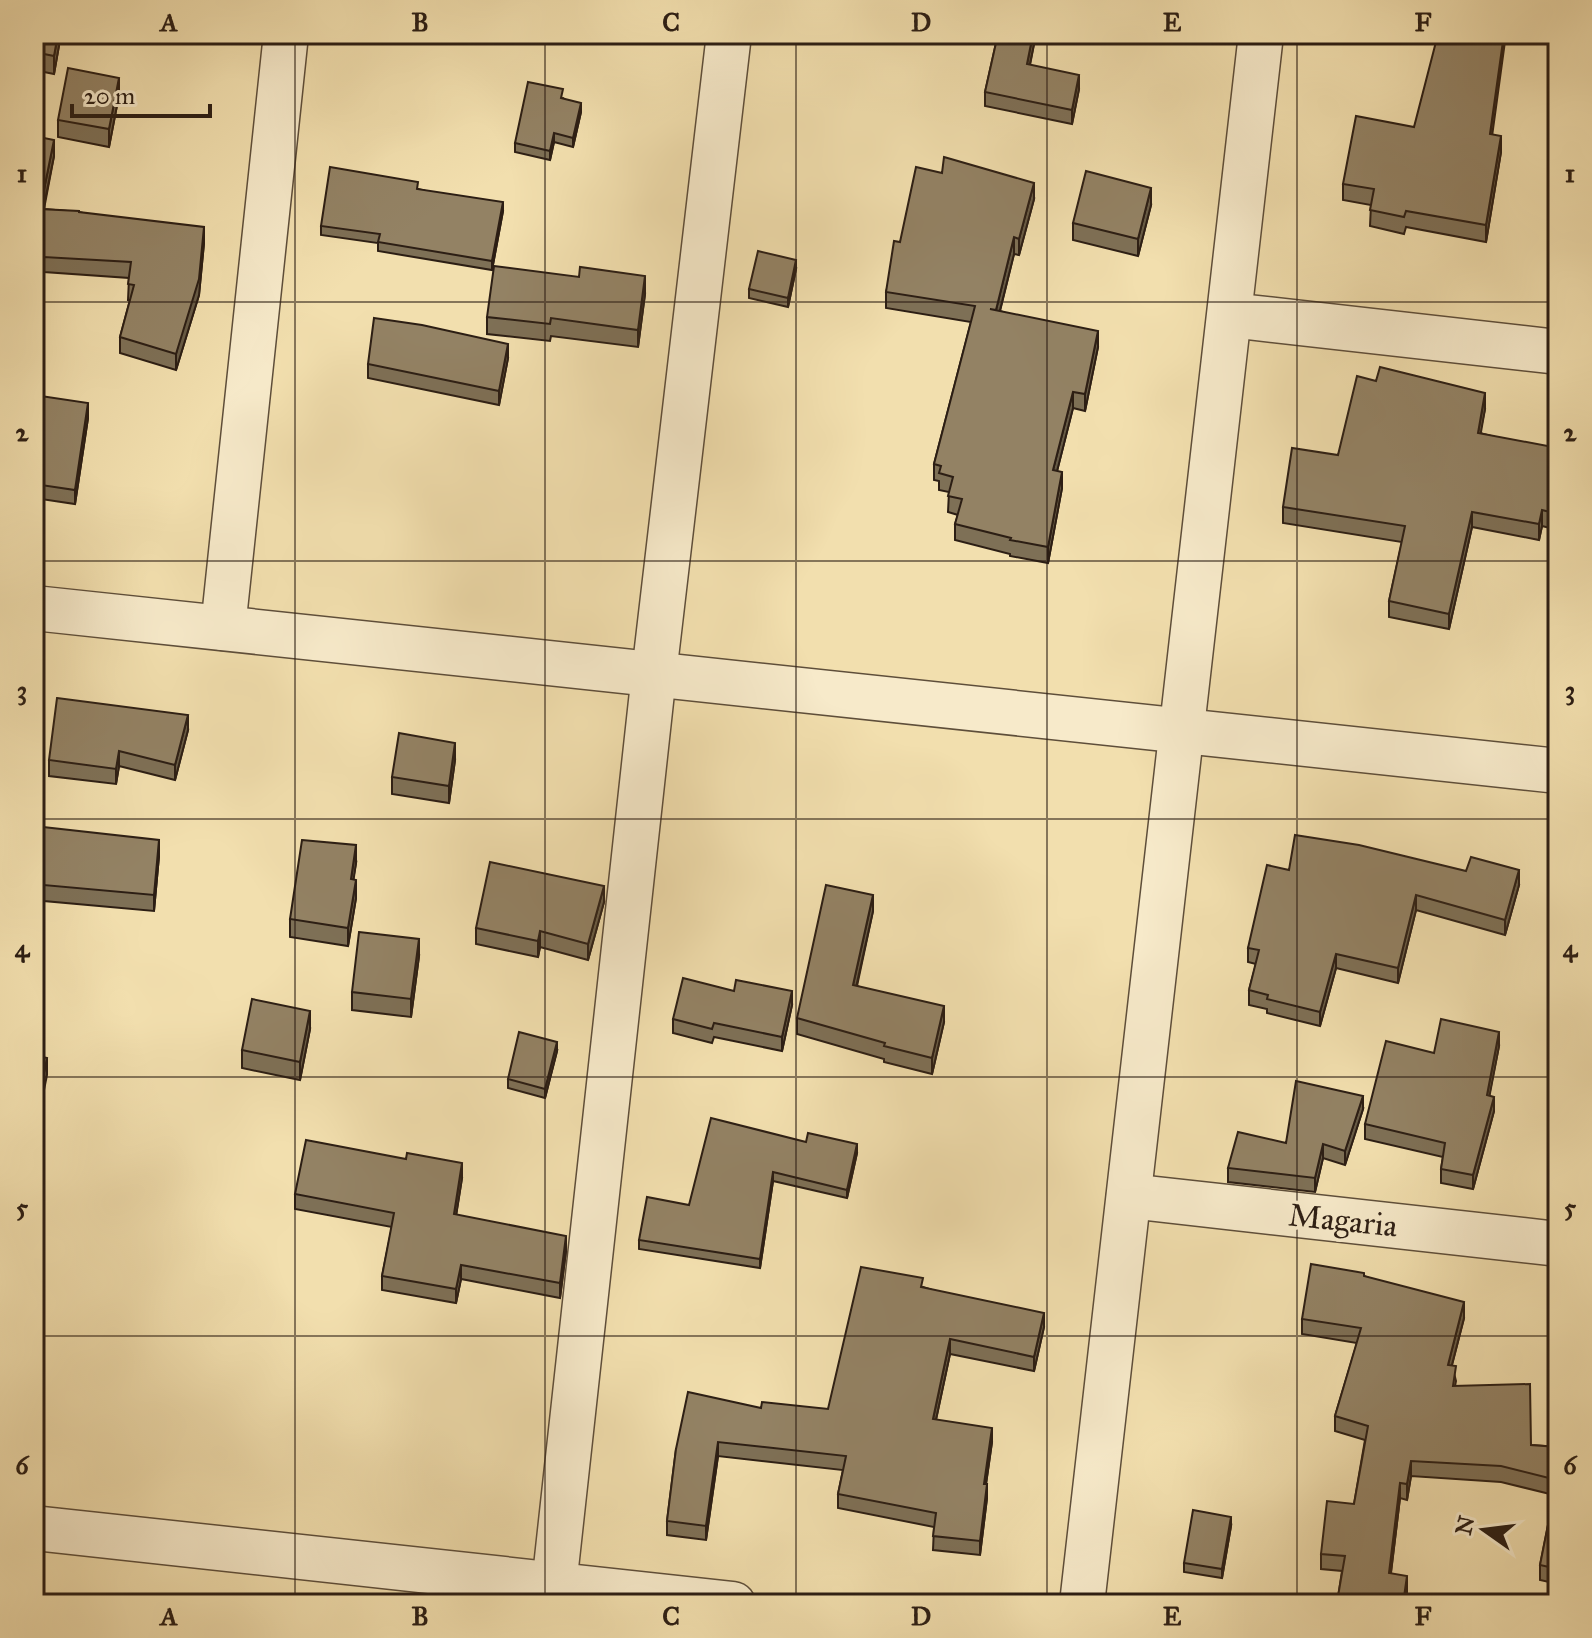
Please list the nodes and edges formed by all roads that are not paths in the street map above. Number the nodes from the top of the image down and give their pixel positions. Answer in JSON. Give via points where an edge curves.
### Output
{"nodes":[{"id":1,"x":286,"y":34,"type":"edge"},
{"id":2,"x":729,"y":34,"type":"edge"},
{"id":3,"x":1261,"y":34,"type":"edge"},
{"id":4,"x":1230,"y":315,"type":"junction"},
{"id":5,"x":1558,"y":352,"type":"edge"},
{"id":6,"x":34,"y":608,"type":"edge"},
{"id":7,"x":223,"y":628,"type":"junction"},
{"id":8,"x":654,"y":674,"type":"junction"},
{"id":9,"x":1182,"y":731,"type":"junction"},
{"id":10,"x":1558,"y":771,"type":"edge"},
{"id":11,"x":1129,"y":1196,"type":"junction"},
{"id":12,"x":1558,"y":1244,"type":"edge"},
{"id":13,"x":34,"y":1528,"type":"edge"},
{"id":14,"x":553,"y":1594,"type":"edge"},
{"id":15,"x":733,"y":1604,"type":"edge"},
{"id":16,"x":1082,"y":1604,"type":"edge"}],
"edges":[{"from":1,"to":7,"type":"street"},
{"from":2,"to":8,"type":"street"},
{"from":3,"to":4,"type":"street"},
{"from":4,"to":5,"type":"street"},
{"from":4,"to":9,"type":"street"},
{"from":6,"to":7,"type":"street"},
{"from":7,"to":8,"type":"street"},
{"from":8,"to":9,"type":"street"},
{"from":8,"to":14,"type":"street"},
{"from":9,"to":10,"type":"street"},
{"from":9,"to":11,"type":"street"},
{"from":11,"to":12,"type":"street","name":"Magaria"},
{"from":11,"to":16,"type":"street"},
{"from":13,"to":14,"type":"street"},
{"from":14,"to":15,"type":"street"}]}
